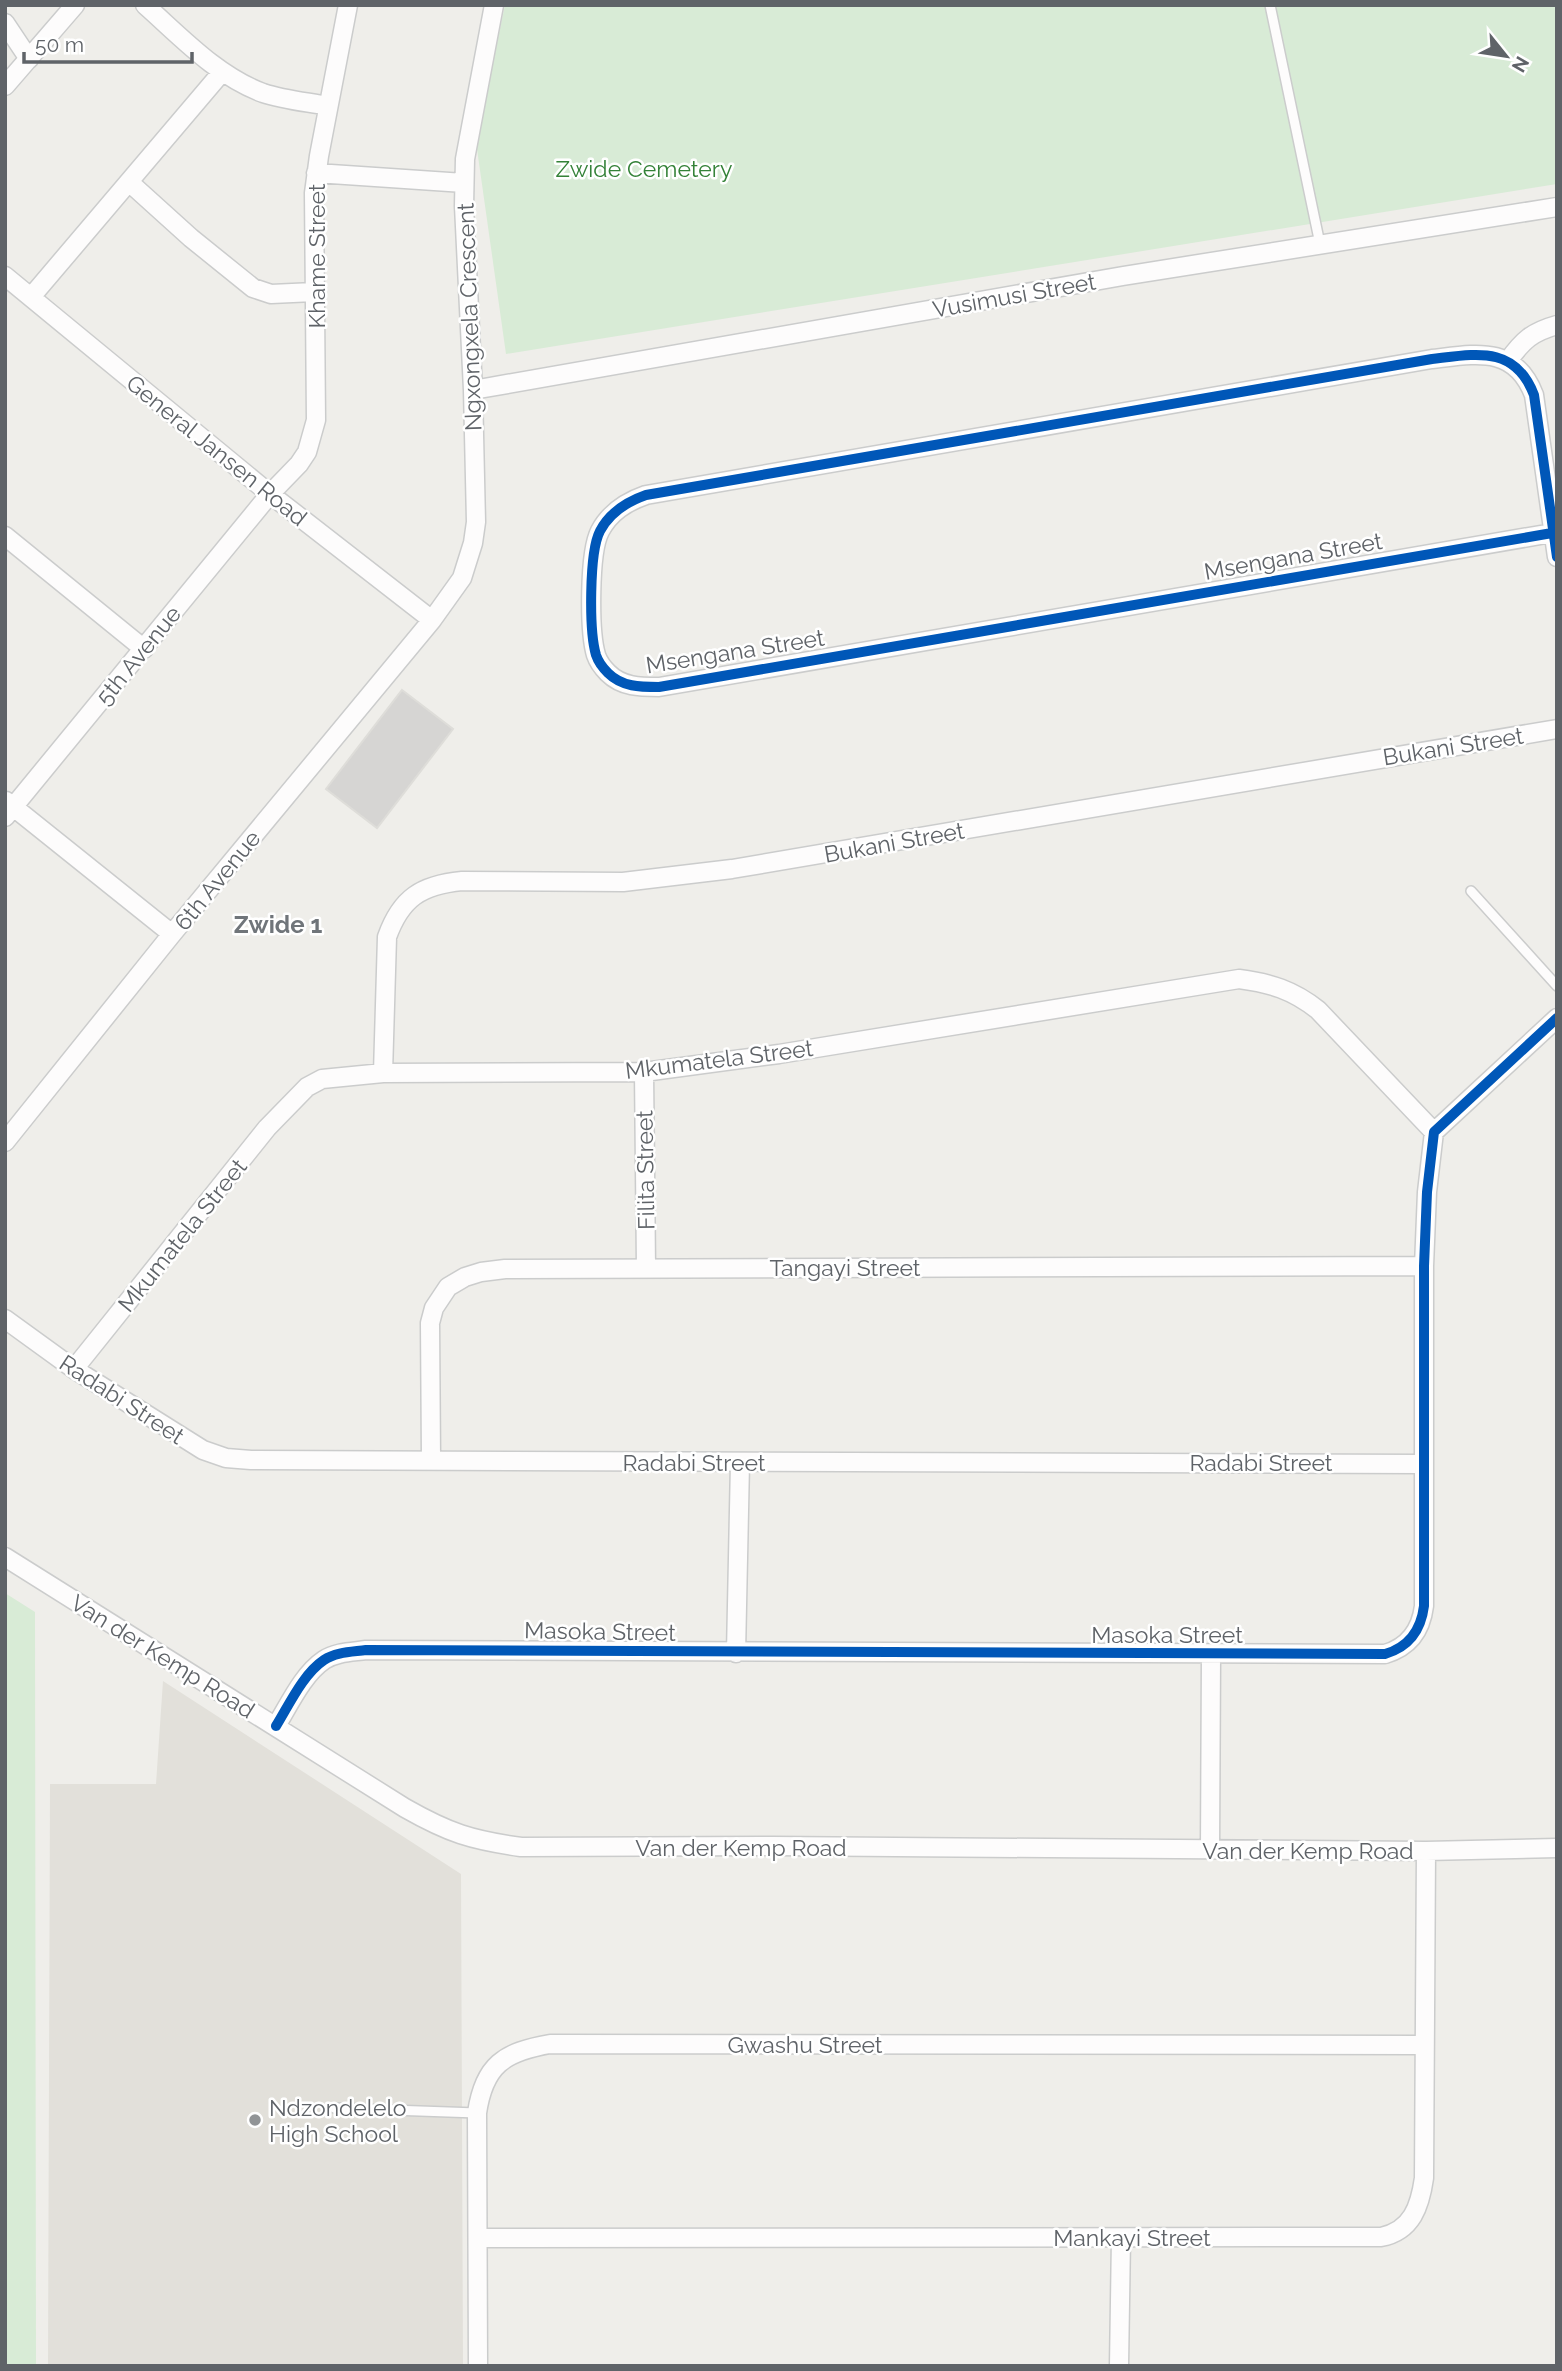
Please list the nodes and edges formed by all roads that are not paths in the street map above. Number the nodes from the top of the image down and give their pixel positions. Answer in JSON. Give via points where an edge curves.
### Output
{"nodes":[{"id":1,"x":75,"y":5,"type":"edge"},
{"id":2,"x":145,"y":5,"type":"edge"},
{"id":3,"x":348,"y":5,"type":"edge"},
{"id":4,"x":494,"y":5,"type":"edge"},
{"id":5,"x":1270,"y":5,"type":"edge"},
{"id":6,"x":5,"y":23,"type":"edge"},
{"id":7,"x":29,"y":60,"type":"junction"},
{"id":8,"x":222,"y":72,"type":"junction"},
{"id":9,"x":5,"y":86,"type":"edge"},
{"id":10,"x":328,"y":106,"type":"junction"},
{"id":11,"x":316,"y":173,"type":"junction"},
{"id":12,"x":129,"y":182,"type":"junction"},
{"id":13,"x":464,"y":183,"type":"junction"},
{"id":14,"x":1557,"y":207,"type":"edge"},
{"id":15,"x":1320,"y":244,"type":"junction"},
{"id":16,"x":5,"y":276,"type":"edge"},
{"id":17,"x":314,"y":292,"type":"junction"},
{"id":18,"x":31,"y":297,"type":"junction"},
{"id":19,"x":1557,"y":325,"type":"edge"},
{"id":20,"x":1502,"y":358,"type":"junction"},
{"id":21,"x":473,"y":390,"type":"junction"},
{"id":22,"x":270,"y":494,"type":"junction"},
{"id":23,"x":1552,"y":533,"type":"junction"},
{"id":24,"x":5,"y":536,"type":"edge"},
{"id":25,"x":1557,"y":557,"type":"edge"},
{"id":26,"x":432,"y":620,"type":"junction"},
{"id":27,"x":144,"y":649,"type":"junction"},
{"id":28,"x":1557,"y":729,"type":"edge"},
{"id":29,"x":8,"y":808,"type":"edge"},
{"id":30,"x":1471,"y":891,"type":"dead end"},
{"id":31,"x":172,"y":934,"type":"junction"},
{"id":32,"x":1557,"y":986,"type":"edge"},
{"id":33,"x":1557,"y":1018,"type":"edge"},
{"id":34,"x":644,"y":1072,"type":"junction"},
{"id":35,"x":383,"y":1073,"type":"junction"},
{"id":36,"x":1434,"y":1132,"type":"junction"},
{"id":37,"x":5,"y":1142,"type":"edge"},
{"id":38,"x":1424,"y":1266,"type":"junction"},
{"id":39,"x":646,"y":1268,"type":"junction"},
{"id":40,"x":5,"y":1319,"type":"edge"},
{"id":41,"x":74,"y":1369,"type":"junction"},
{"id":42,"x":431,"y":1460,"type":"junction"},
{"id":43,"x":740,"y":1463,"type":"junction"},
{"id":44,"x":1423,"y":1464,"type":"junction"},
{"id":45,"x":5,"y":1557,"type":"edge"},
{"id":46,"x":736,"y":1653,"type":"junction"},
{"id":47,"x":1211,"y":1655,"type":"junction"},
{"id":48,"x":276,"y":1726,"type":"junction"},
{"id":49,"x":1557,"y":1848,"type":"edge"},
{"id":50,"x":1210,"y":1850,"type":"junction"},
{"id":51,"x":1426,"y":1851,"type":"junction"},
{"id":52,"x":1423,"y":2045,"type":"junction"},
{"id":53,"x":334,"y":2108,"type":"dead end"},
{"id":54,"x":477,"y":2113,"type":"junction"},
{"id":55,"x":478,"y":2238,"type":"junction"},
{"id":56,"x":1121,"y":2238,"type":"junction"},
{"id":57,"x":478,"y":2366,"type":"edge"},
{"id":58,"x":1119,"y":2366,"type":"edge"}],
"edges":[{"from":1,"to":7,"type":"street"},
{"from":2,"to":8,"type":"street"},
{"from":3,"to":10,"type":"street","name":"Khame Street"},
{"from":4,"to":13,"type":"street","name":"Ngxongxela Crescent"},
{"from":5,"to":15,"type":"lane"},
{"from":6,"to":7,"type":"street"},
{"from":7,"to":9,"type":"street"},
{"from":8,"to":10,"type":"street","via":[[266,94]]},
{"from":8,"to":12,"type":"street"},
{"from":10,"to":11,"type":"street","name":"Khame Street"},
{"from":11,"to":13,"type":"street"},
{"from":11,"to":17,"type":"street","name":"Khame Street"},
{"from":12,"to":17,"type":"street","via":[[253,288],[271,294]]},
{"from":12,"to":18,"type":"street"},
{"from":13,"to":21,"type":"street","name":"Ngxongxela Crescent"},
{"from":14,"to":15,"type":"street","name":"Vusimusi Street"},
{"from":15,"to":21,"type":"street","name":"Vusimusi Street"},
{"from":16,"to":18,"type":"street","name":"General Jansen Road"},
{"from":17,"to":22,"type":"street","name":"Khame Street","via":[[316,420],[307,452]]},
{"from":18,"to":22,"type":"street","name":"General Jansen Road"},
{"from":19,"to":20,"type":"street","via":[[1540,330]]},
{"from":20,"to":23,"type":"street","via":[[1519,369],[1534,395]]},
{"from":20,"to":23,"type":"street","name":"Msengana Street","via":[[1432,359],[646,495],[628,501],[599,533],[593,556],[597,658],[624,684],[659,687]]},
{"from":21,"to":26,"type":"street","name":"Ngxongxela Crescent","via":[[473,543],[463,578]]},
{"from":22,"to":26,"type":"street","name":"General Jansen Road"},
{"from":22,"to":27,"type":"street","name":"5th Avenue"},
{"from":23,"to":25,"type":"street"},
{"from":24,"to":27,"type":"street"},
{"from":26,"to":31,"type":"street","name":"6th Avenue"},
{"from":27,"to":29,"type":"street","name":"5th Avenue"},
{"from":28,"to":35,"type":"street","name":"Bukani Street","via":[[720,871],[622,883],[439,883],[404,903],[387,937]]},
{"from":29,"to":31,"type":"street"},
{"from":30,"to":32,"type":"lane"},
{"from":31,"to":37,"type":"street","name":"6th Avenue"},
{"from":33,"to":36,"type":"street"},
{"from":34,"to":35,"type":"street","name":"Mkumatela Street"},
{"from":34,"to":36,"type":"street","name":"Mkumatela Street","via":[[779,1055],[1239,979],[1265,982],[1302,997]]},
{"from":34,"to":39,"type":"street","name":"Filita Street"},
{"from":35,"to":41,"type":"street","name":"Mkumatela Street","via":[[322,1079],[289,1103]]},
{"from":36,"to":38,"type":"street","name":"Masoka Street"},
{"from":38,"to":39,"type":"street","name":"Tangayi Street"},
{"from":38,"to":44,"type":"street","name":"Masoka Street"},
{"from":39,"to":42,"type":"street","name":"Tangayi Street","via":[[505,1269],[473,1274],[448,1287],[430,1323]]},
{"from":40,"to":41,"type":"street","name":"Radabi Street"},
{"from":41,"to":42,"type":"street","name":"Radabi Street","via":[[181,1438],[226,1458]]},
{"from":42,"to":43,"type":"street","name":"Radabi Street"},
{"from":43,"to":44,"type":"street","name":"Radabi Street"},
{"from":43,"to":46,"type":"street"},
{"from":44,"to":47,"type":"street","name":"Masoka Street","via":[[1424,1606],[1418,1631],[1410,1639],[1385,1654]]},
{"from":45,"to":48,"type":"street","name":"Van der Kemp Road"},
{"from":46,"to":47,"type":"street","name":"Masoka Street"},
{"from":46,"to":48,"type":"street","name":"Masoka Street","via":[[341,1653],[316,1667]]},
{"from":47,"to":50,"type":"street"},
{"from":48,"to":50,"type":"street","name":"Van der Kemp Road","via":[[432,1823],[481,1842],[508,1846]]},
{"from":49,"to":51,"type":"street","name":"Van der Kemp Road"},
{"from":50,"to":51,"type":"street","name":"Van der Kemp Road"},
{"from":51,"to":52,"type":"street","name":"Mankayi Street"},
{"from":52,"to":54,"type":"street","name":"Gwashu Street","via":[[550,2044],[524,2049],[502,2061],[486,2078]]},
{"from":52,"to":56,"type":"street","name":"Mankayi Street","via":[[1424,2178],[1415,2214],[1400,2230],[1381,2236]]},
{"from":53,"to":54,"type":"lane"},
{"from":54,"to":55,"type":"street","name":"Gwashu Street"},
{"from":55,"to":56,"type":"street","name":"Mankayi Street"},
{"from":55,"to":57,"type":"street","name":"Gwashu Street"},
{"from":56,"to":58,"type":"street"}]}
